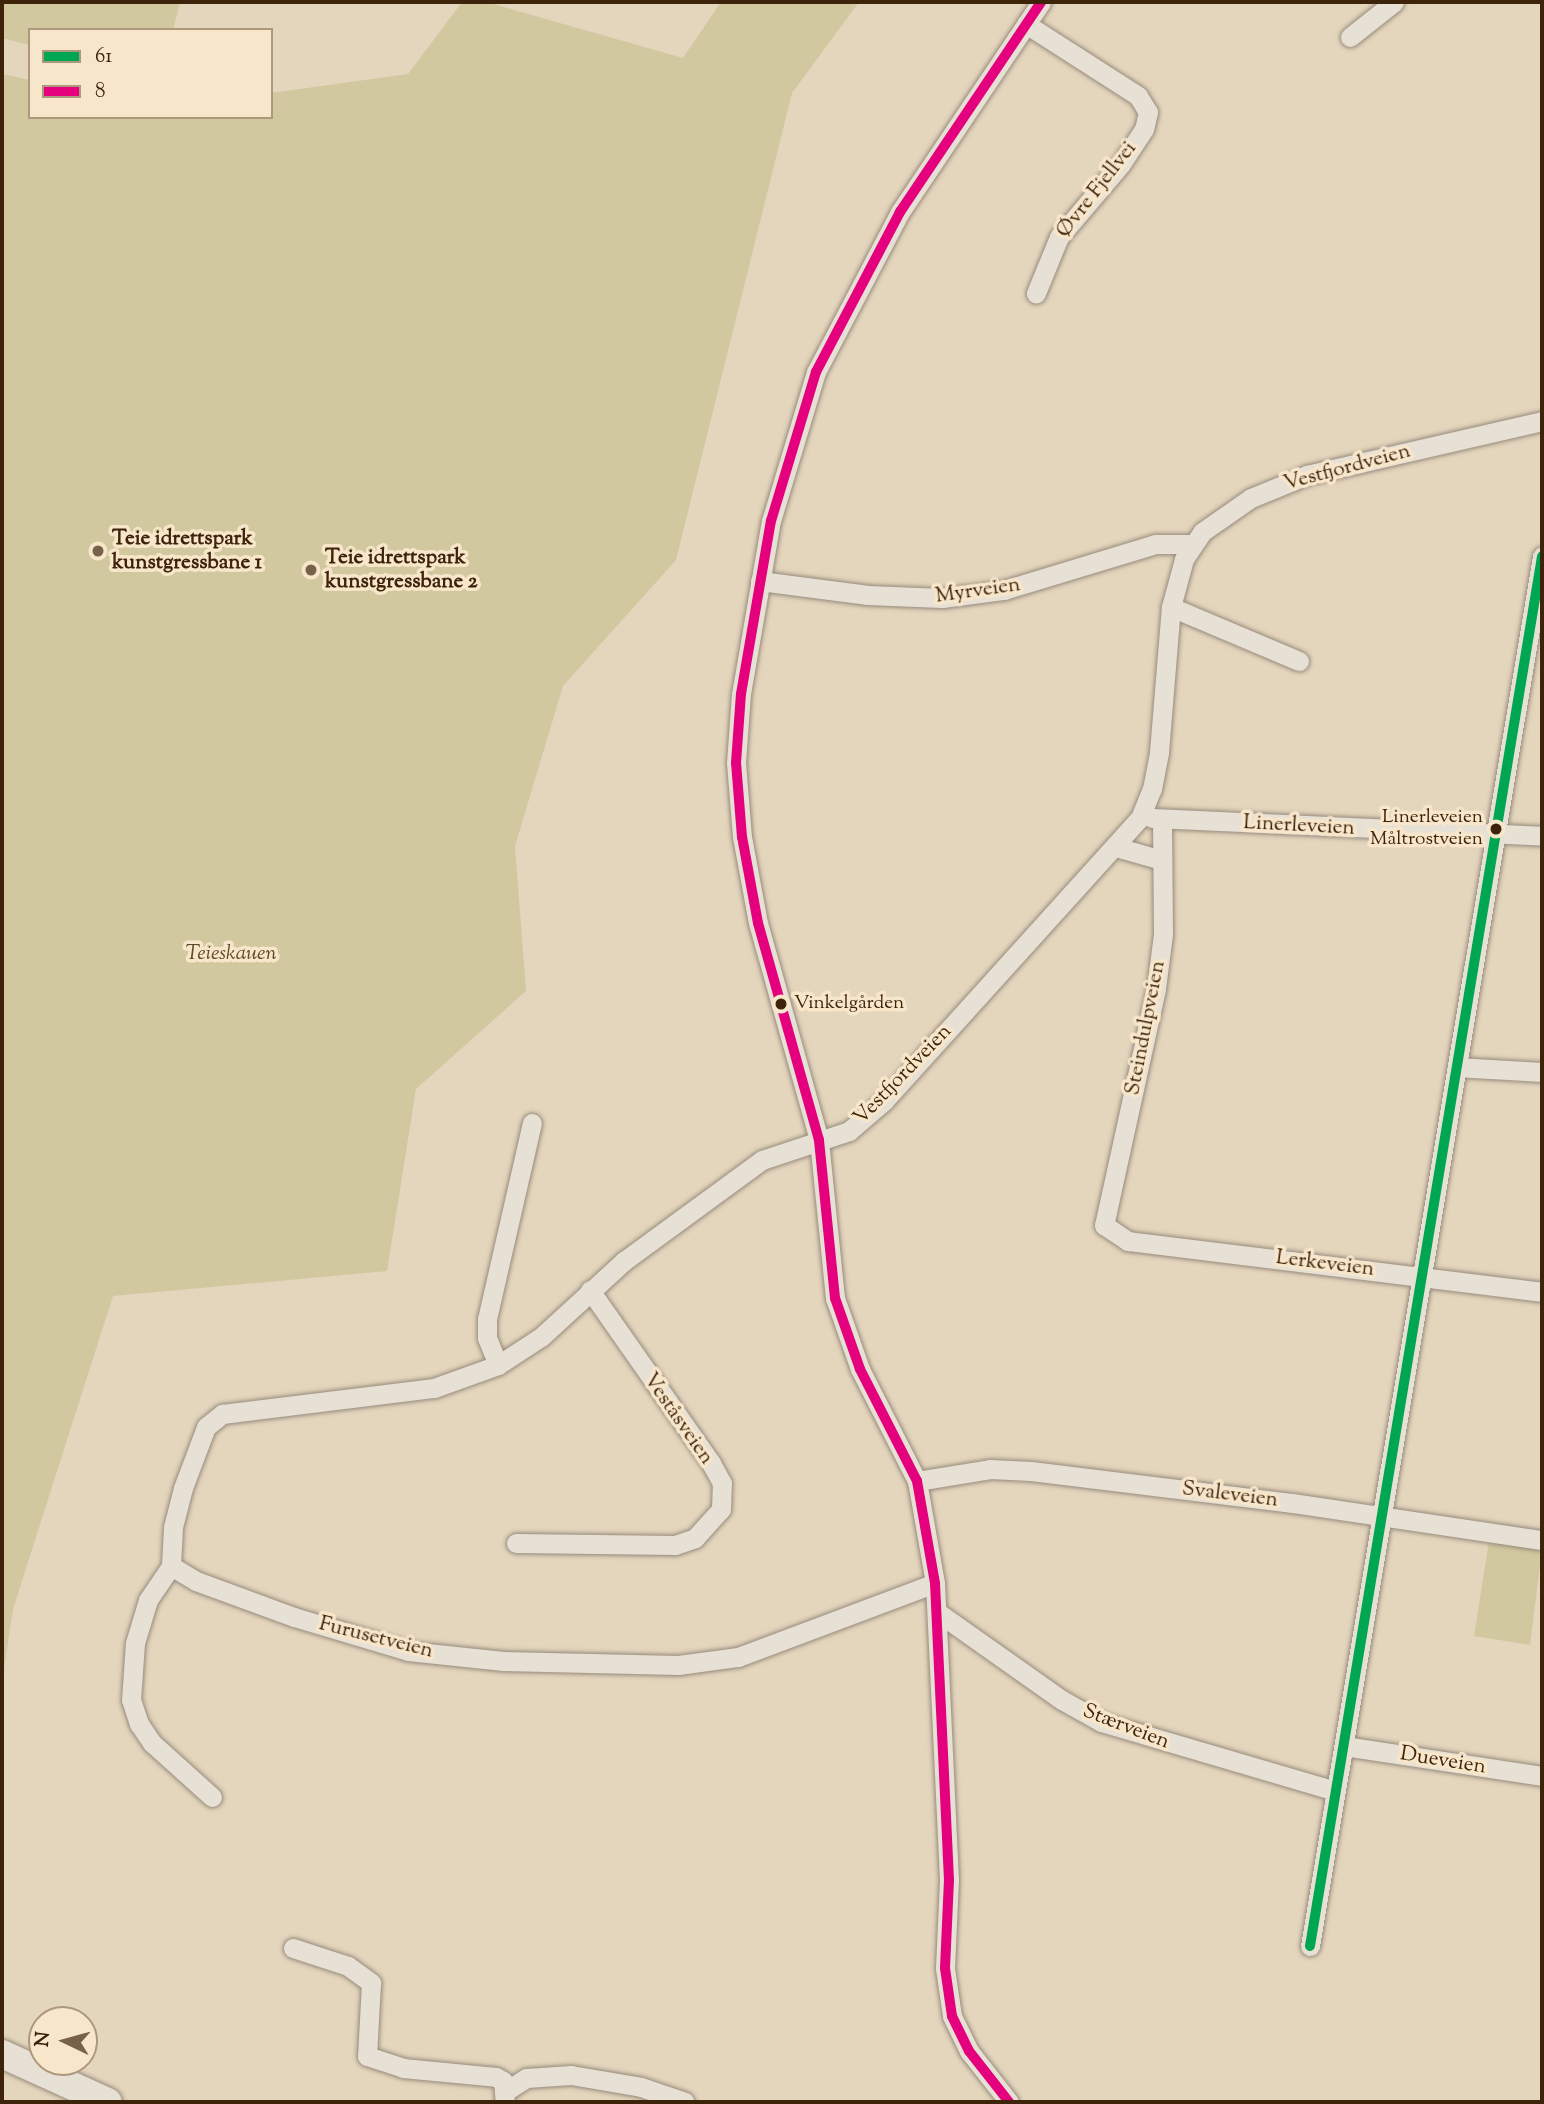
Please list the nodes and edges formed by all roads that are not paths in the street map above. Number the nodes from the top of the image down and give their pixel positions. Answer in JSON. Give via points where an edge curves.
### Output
{"nodes":[{"id":1,"x":1041,"y":2,"type":"edge"},
{"id":2,"x":1394,"y":2,"type":"edge"},
{"id":3,"x":1026,"y":24,"type":"junction"},
{"id":4,"x":1350,"y":37,"type":"dead end"},
{"id":5,"x":1036,"y":293,"type":"dead end"},
{"id":6,"x":1542,"y":421,"type":"edge"},
{"id":7,"x":1192,"y":544,"type":"junction"},
{"id":8,"x":1542,"y":556,"type":"edge"},
{"id":9,"x":760,"y":581,"type":"junction"},
{"id":10,"x":1171,"y":607,"type":"junction"},
{"id":11,"x":1299,"y":661,"type":"dead end"},
{"id":12,"x":1140,"y":818,"type":"junction"},
{"id":13,"x":1162,"y":819,"type":"junction"},
{"id":14,"x":1496,"y":836,"type":"junction"},
{"id":15,"x":1542,"y":836,"type":"edge"},
{"id":16,"x":1116,"y":847,"type":"junction"},
{"id":17,"x":1162,"y":860,"type":"junction"},
{"id":18,"x":1457,"y":1067,"type":"junction"},
{"id":19,"x":1542,"y":1072,"type":"edge"},
{"id":20,"x":532,"y":1123,"type":"dead end"},
{"id":21,"x":819,"y":1140,"type":"junction"},
{"id":22,"x":1110,"y":1232,"type":"joint"},
{"id":23,"x":1422,"y":1276,"type":"junction"},
{"id":24,"x":590,"y":1290,"type":"junction"},
{"id":25,"x":1542,"y":1292,"type":"edge"},
{"id":26,"x":498,"y":1365,"type":"junction"},
{"id":27,"x":917,"y":1481,"type":"junction"},
{"id":28,"x":1383,"y":1515,"type":"junction"},
{"id":29,"x":1542,"y":1540,"type":"edge"},
{"id":30,"x":516,"y":1543,"type":"dead end"},
{"id":31,"x":171,"y":1566,"type":"junction"},
{"id":32,"x":935,"y":1583,"type":"junction"},
{"id":33,"x":940,"y":1614,"type":"junction"},
{"id":34,"x":1344,"y":1746,"type":"junction"},
{"id":35,"x":1542,"y":1776,"type":"edge"},
{"id":36,"x":1335,"y":1791,"type":"junction"},
{"id":37,"x":212,"y":1797,"type":"dead end"},
{"id":38,"x":1310,"y":1946,"type":"dead end"},
{"id":39,"x":293,"y":1948,"type":"dead end"},
{"id":40,"x":2,"y":2054,"type":"edge"},
{"id":41,"x":506,"y":2096,"type":"edge"},
{"id":42,"x":108,"y":2102,"type":"edge"},
{"id":43,"x":685,"y":2102,"type":"edge"},
{"id":44,"x":1009,"y":2102,"type":"edge"}],
"edges":[{"from":1,"to":3,"type":"street"},
{"from":2,"to":4,"type":"street"},
{"from":3,"to":5,"type":"street","name":"Øvre Fjellvei","via":[[1138,96],[1148,112],[1144,129],[1121,164],[1059,237]]},
{"from":3,"to":9,"type":"street","via":[[900,212],[841,317],[796,426]]},
{"from":6,"to":7,"type":"street","name":"Vestfjordveien","via":[[1307,475],[1251,498]]},
{"from":7,"to":9,"type":"street","name":"Myrveien","via":[[1154,544],[1004,590],[942,598],[868,595]]},
{"from":7,"to":10,"type":"street","name":"Vestfjordveien"},
{"from":8,"to":14,"type":"street"},
{"from":9,"to":21,"type":"street","via":[[737,740],[739,812],[772,982]]},
{"from":10,"to":11,"type":"street"},
{"from":10,"to":12,"type":"street","name":"Vestfjordveien","via":[[1162,730],[1152,789]]},
{"from":12,"to":13,"type":"street","name":"Linerleveien"},
{"from":12,"to":16,"type":"street","name":"Vestfjordveien"},
{"from":13,"to":14,"type":"street","name":"Linerleveien"},
{"from":13,"to":17,"type":"street","name":"Steindulpveien"},
{"from":14,"to":15,"type":"street","name":"Linerleveien"},
{"from":14,"to":18,"type":"street"},
{"from":16,"to":17,"type":"street"},
{"from":16,"to":21,"type":"street","name":"Vestfjordveien","via":[[884,1101],[849,1131]]},
{"from":17,"to":22,"type":"street","name":"Steindulpveien","via":[[1163,934],[1156,989],[1104,1225]]},
{"from":18,"to":19,"type":"street"},
{"from":18,"to":23,"type":"street"},
{"from":20,"to":26,"type":"street","via":[[487,1319],[486,1338]]},
{"from":21,"to":24,"type":"street","via":[[762,1160]]},
{"from":21,"to":27,"type":"street","via":[[835,1298],[860,1369]]},
{"from":22,"to":23,"type":"street","name":"Lerkeveien","via":[[1128,1241]]},
{"from":23,"to":25,"type":"street","name":"Lerkeveien"},
{"from":23,"to":28,"type":"street"},
{"from":24,"to":26,"type":"street","via":[[541,1337]]},
{"from":24,"to":30,"type":"street","name":"Veståsveien","via":[[711,1463],[722,1483],[721,1509],[695,1538],[674,1545]]},
{"from":26,"to":31,"type":"street","via":[[423,1390],[222,1415],[206,1427],[183,1488],[170,1545]]},
{"from":27,"to":28,"type":"street","name":"Svaleveien","via":[[982,1469],[1031,1471]]},
{"from":27,"to":32,"type":"street"},
{"from":28,"to":29,"type":"street","name":"Svaleveien"},
{"from":28,"to":34,"type":"street"},
{"from":31,"to":32,"type":"street","name":"Furusetveien","via":[[196,1581],[294,1617],[408,1651],[503,1661],[678,1665],[738,1657]]},
{"from":31,"to":37,"type":"street","via":[[148,1600],[135,1643],[131,1700],[152,1743]]},
{"from":32,"to":33,"type":"street"},
{"from":33,"to":36,"type":"street","name":"Stærveien","via":[[1101,1722]]},
{"from":33,"to":44,"type":"street","via":[[949,1880],[944,1968],[952,2016],[969,2051]]},
{"from":34,"to":35,"type":"street","name":"Dueveien"},
{"from":34,"to":36,"type":"street"},
{"from":36,"to":38,"type":"street"},
{"from":39,"to":41,"type":"street","via":[[348,1966],[371,1983],[368,2056],[403,2068],[496,2077],[503,2081]]},
{"from":40,"to":42,"type":"main road"},
{"from":41,"to":43,"type":"street","via":[[526,2078],[571,2076],[629,2084]]}]}
